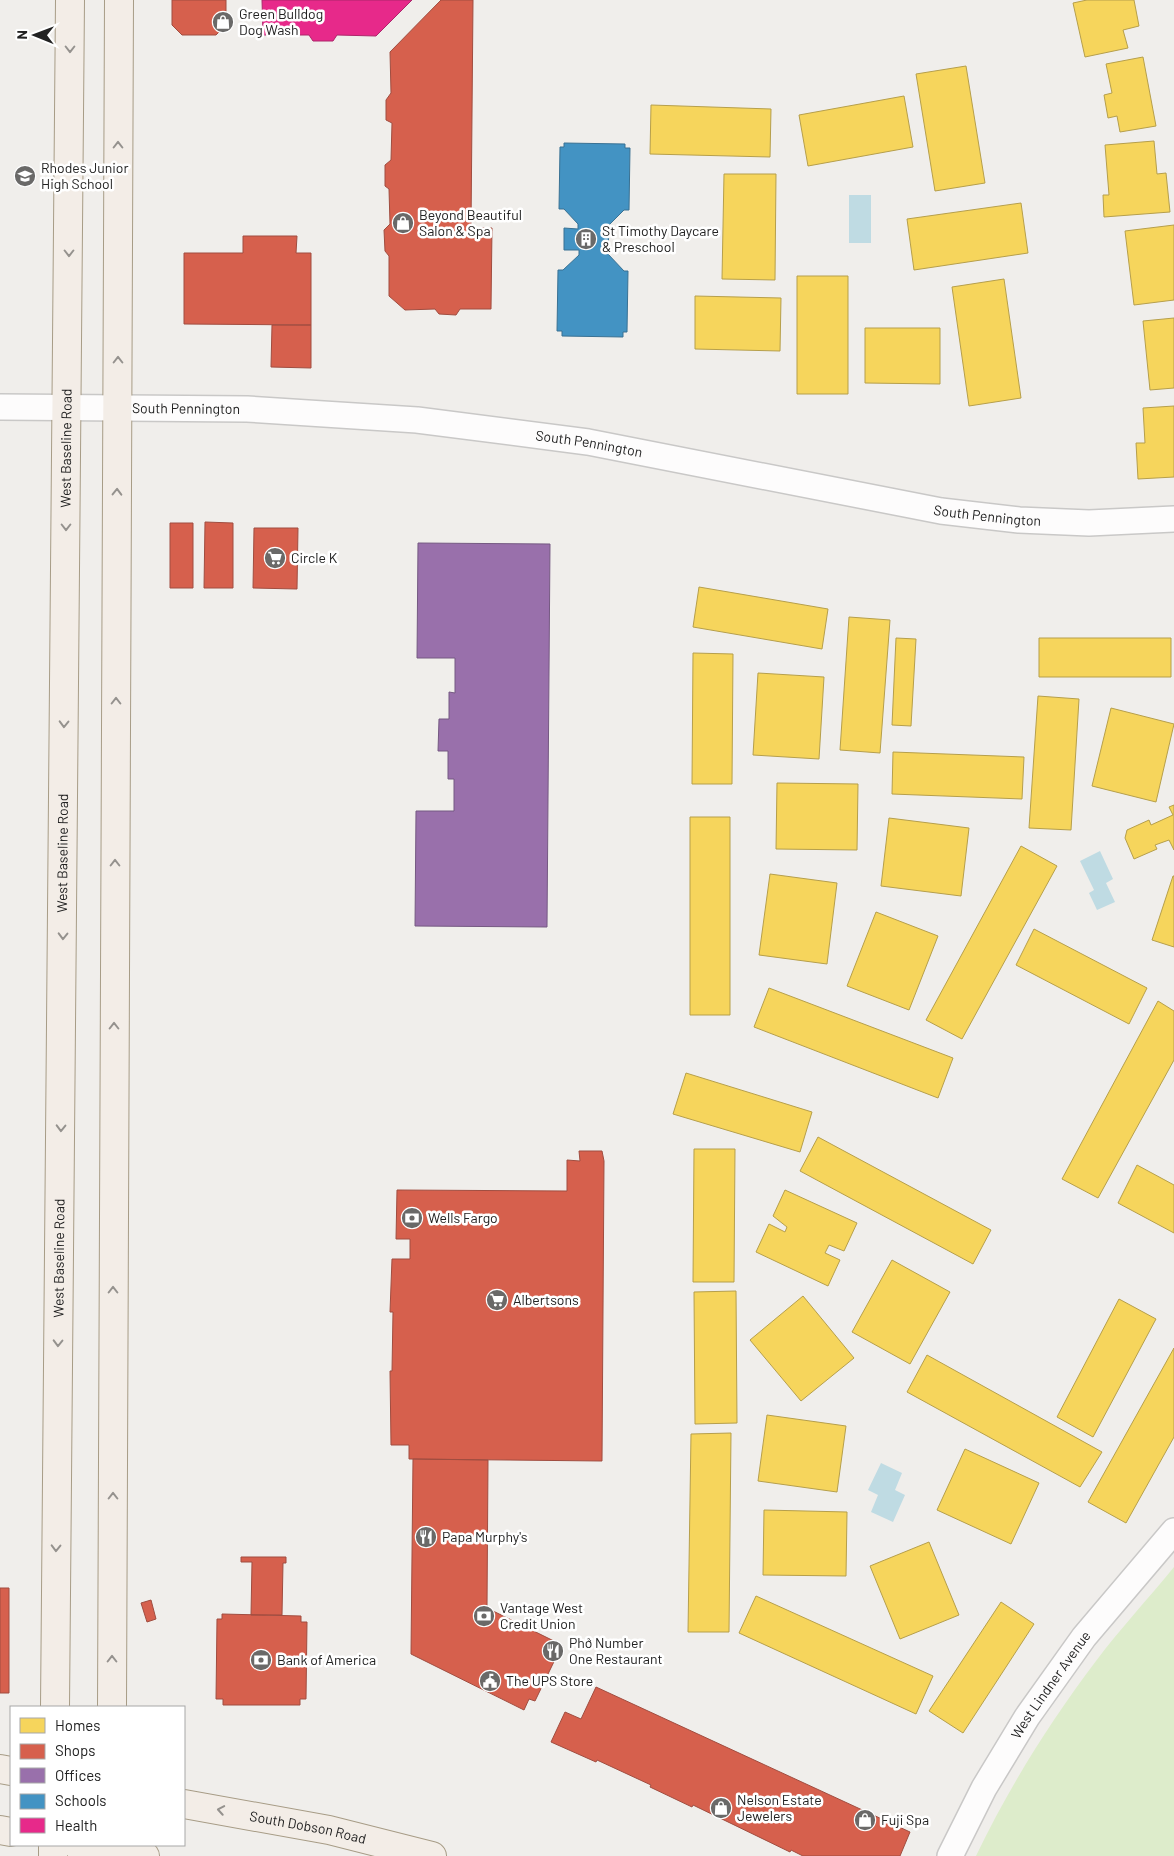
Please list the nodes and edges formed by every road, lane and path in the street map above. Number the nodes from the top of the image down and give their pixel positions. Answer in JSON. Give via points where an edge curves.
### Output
{"nodes":[{"id":1,"x":70,"y":0,"type":"edge"},
{"id":2,"x":119,"y":0,"type":"edge"},
{"id":3,"x":0,"y":407,"type":"edge"},
{"id":4,"x":68,"y":408,"type":"junction"},
{"id":5,"x":117,"y":408,"type":"junction"},
{"id":6,"x":1174,"y":519,"type":"edge"},
{"id":7,"x":1174,"y":1531,"type":"edge"},
{"id":8,"x":54,"y":1706,"type":"edge"},
{"id":9,"x":112,"y":1706,"type":"edge"},
{"id":10,"x":185,"y":1804,"type":"edge"},
{"id":11,"x":84,"y":1846,"type":"edge"},
{"id":12,"x":112,"y":1850,"type":"edge"},
{"id":13,"x":144,"y":1856,"type":"edge"},
{"id":14,"x":432,"y":1856,"type":"edge"},
{"id":15,"x":950,"y":1856,"type":"edge"}],
"edges":[{"from":1,"to":4,"type":"main road","name":"West Baseline Road","one_way":true},
{"from":5,"to":2,"type":"main road","one_way":true},
{"from":3,"to":4,"type":"street","name":"South Pennington"},
{"from":4,"to":5,"type":"street","name":"South Pennington"},
{"from":4,"to":8,"type":"main road","name":"West Baseline Road","one_way":true},
{"from":5,"to":6,"type":"street","name":"South Pennington","via":[[247,409],[417,420],[572,439],[940,511],[1019,520],[1089,523]]},
{"from":9,"to":5,"type":"main road","one_way":true},
{"from":7,"to":15,"type":"street","name":"West Lindner Avenue","via":[[1084,1637],[1028,1717],[984,1788]]},
{"from":14,"to":10,"type":"main road","name":"South Dobson Road","one_way":true,"via":[[329,1830]]},
{"from":11,"to":12,"type":"main road"},
{"from":12,"to":13,"type":"main road"}]}
